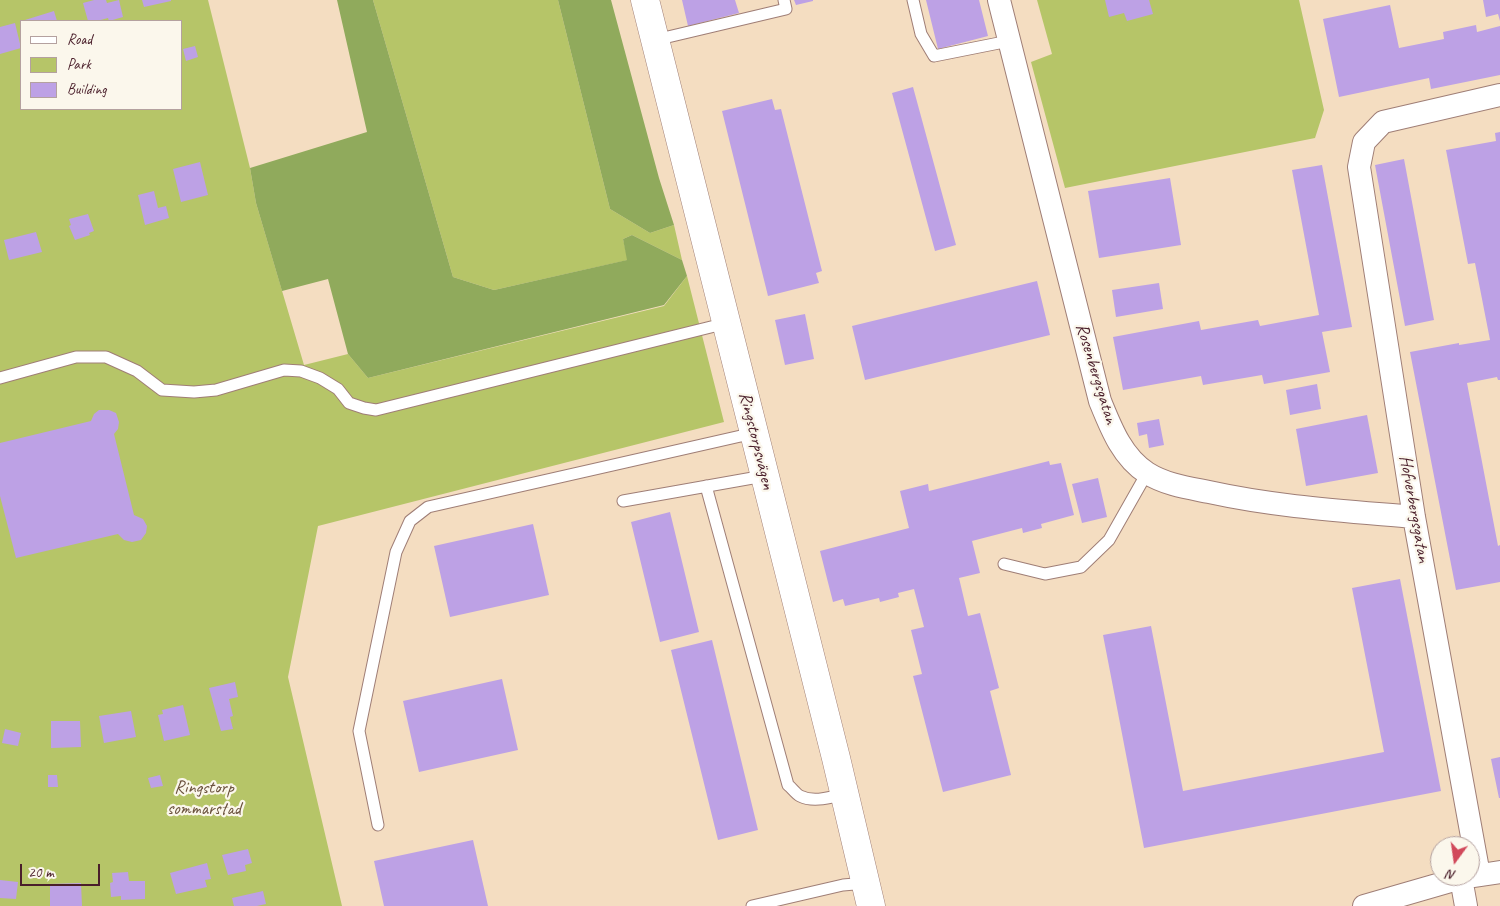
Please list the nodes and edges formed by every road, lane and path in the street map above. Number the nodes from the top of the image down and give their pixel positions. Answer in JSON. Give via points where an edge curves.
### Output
{"nodes":[{"id":1,"x":645,"y":0,"type":"edge"},
{"id":2,"x":784,"y":0,"type":"edge"},
{"id":3,"x":913,"y":0,"type":"edge"},
{"id":4,"x":999,"y":0,"type":"edge"},
{"id":5,"x":655,"y":40,"type":"junction"},
{"id":6,"x":1009,"y":41,"type":"junction"},
{"id":7,"x":1500,"y":95,"type":"edge"},
{"id":8,"x":727,"y":323,"type":"junction"},
{"id":9,"x":0,"y":378,"type":"edge"},
{"id":10,"x":754,"y":433,"type":"junction"},
{"id":11,"x":1148,"y":473,"type":"junction"},
{"id":12,"x":764,"y":476,"type":"junction"},
{"id":13,"x":706,"y":486,"type":"junction"},
{"id":14,"x":623,"y":501,"type":"dead end"},
{"id":15,"x":1414,"y":517,"type":"junction"},
{"id":16,"x":1004,"y":564,"type":"dead end"},
{"id":17,"x":844,"y":794,"type":"junction"},
{"id":18,"x":378,"y":825,"type":"dead end"},
{"id":19,"x":1473,"y":836,"type":"edge"},
{"id":20,"x":1439,"y":886,"type":"edge"},
{"id":21,"x":1475,"y":886,"type":"edge"},
{"id":22,"x":868,"y":894,"type":"edge"},
{"id":23,"x":752,"y":906,"type":"edge"},
{"id":24,"x":1364,"y":906,"type":"edge"},
{"id":25,"x":1466,"y":906,"type":"edge"}],
"edges":[{"from":1,"to":5,"type":"street","name":"Ringstorpsvägen"},
{"from":2,"to":5,"type":"lane","via":[[786,9]]},
{"from":3,"to":6,"type":"lane","via":[[921,34],[934,56]]},
{"from":4,"to":6,"type":"street","name":"Rosenbergsgatan"},
{"from":5,"to":8,"type":"street","name":"Ringstorpsvägen"},
{"from":6,"to":11,"type":"street","name":"Rosenbergsgatan","via":[[1100,400],[1118,442]]},
{"from":7,"to":15,"type":"street","name":"Hofverbergsgatan","via":[[1383,122],[1364,142],[1359,167]]},
{"from":8,"to":9,"type":"lane","via":[[376,410],[349,402],[338,389],[301,371],[284,370],[216,390],[194,392],[162,390],[137,371],[106,358],[76,357]]},
{"from":8,"to":10,"type":"street","name":"Ringstorpsvägen"},
{"from":10,"to":12,"type":"street","name":"Ringstorpsvägen"},
{"from":10,"to":18,"type":"lane","via":[[428,507],[410,521],[396,552],[359,731]]},
{"from":11,"to":15,"type":"street","name":"Rosenbergsgatan","via":[[1174,485],[1236,498]]},
{"from":11,"to":16,"type":"lane","via":[[1109,540],[1081,567],[1046,574]]},
{"from":12,"to":13,"type":"lane"},
{"from":12,"to":17,"type":"street","name":"Ringstorpsvägen"},
{"from":13,"to":14,"type":"lane"},
{"from":13,"to":17,"type":"lane","via":[[788,785],[800,796],[810,799]]},
{"from":15,"to":19,"type":"street","name":"Hofverbergsgatan"},
{"from":17,"to":22,"type":"street","name":"Ringstorpsvägen"},
{"from":20,"to":24,"type":"street"},
{"from":21,"to":25,"type":"street","name":"Hofverbergsgatan"},
{"from":22,"to":23,"type":"lane","name":"Ringstorpsvägen","via":[[843,885]]}]}
